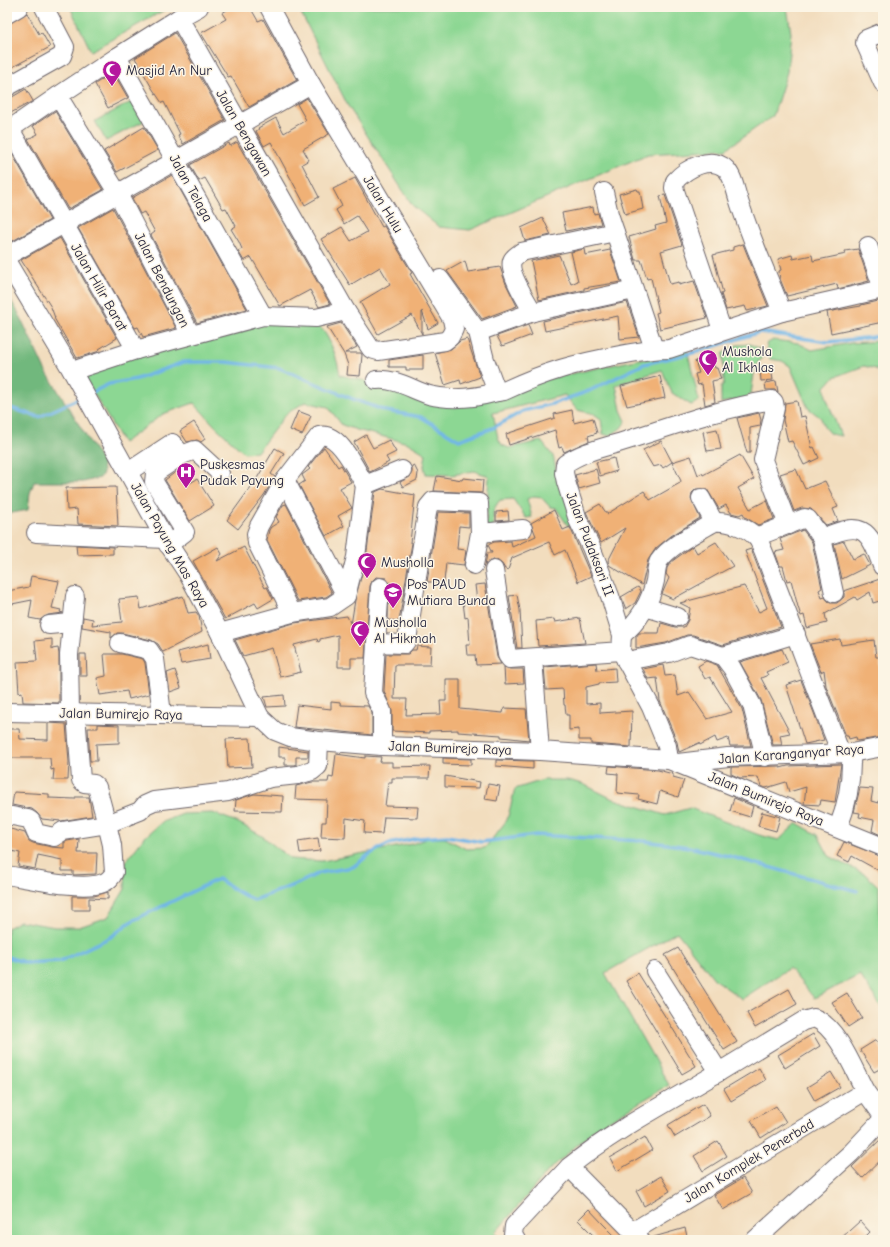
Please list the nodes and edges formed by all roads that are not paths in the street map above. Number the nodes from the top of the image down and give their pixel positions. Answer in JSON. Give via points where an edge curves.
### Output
{"nodes":[{"id":1,"x":19,"y":7,"type":"edge"},
{"id":2,"x":44,"y":7,"type":"edge"},
{"id":3,"x":199,"y":7,"type":"edge"},
{"id":4,"x":269,"y":7,"type":"edge"},
{"id":5,"x":7,"y":14,"type":"edge"},
{"id":6,"x":179,"y":18,"type":"junction"},
{"id":7,"x":883,"y":32,"type":"edge"},
{"id":8,"x":117,"y":57,"type":"junction"},
{"id":9,"x":883,"y":83,"type":"edge"},
{"id":10,"x":311,"y":84,"type":"junction"},
{"id":11,"x":7,"y":87,"type":"edge"},
{"id":12,"x":58,"y":96,"type":"junction"},
{"id":13,"x":239,"y":125,"type":"junction"},
{"id":14,"x":8,"y":130,"type":"edge"},
{"id":15,"x":176,"y":161,"type":"junction"},
{"id":16,"x":604,"y":192,"type":"dead end"},
{"id":17,"x":118,"y":194,"type":"junction"},
{"id":18,"x":62,"y":224,"type":"junction"},
{"id":19,"x":615,"y":232,"type":"junction"},
{"id":20,"x":868,"y":246,"type":"dead end"},
{"id":21,"x":7,"y":256,"type":"edge"},
{"id":22,"x":7,"y":262,"type":"edge"},
{"id":23,"x":440,"y":279,"type":"dead end"},
{"id":24,"x":883,"y":289,"type":"edge"},
{"id":25,"x":634,"y":290,"type":"junction"},
{"id":26,"x":346,"y":311,"type":"junction"},
{"id":27,"x":533,"y":312,"type":"junction"},
{"id":28,"x":782,"y":312,"type":"junction"},
{"id":29,"x":263,"y":316,"type":"junction"},
{"id":30,"x":722,"y":330,"type":"junction"},
{"id":31,"x":478,"y":332,"type":"junction"},
{"id":32,"x":191,"y":335,"type":"junction"},
{"id":33,"x":654,"y":349,"type":"junction"},
{"id":34,"x":136,"y":350,"type":"junction"},
{"id":35,"x":378,"y":351,"type":"joint"},
{"id":36,"x":74,"y":373,"type":"junction"},
{"id":37,"x":376,"y":380,"type":"dead end"},
{"id":38,"x":497,"y":392,"type":"junction"},
{"id":39,"x":182,"y":455,"type":"junction"},
{"id":40,"x":402,"y":470,"type":"dead end"},
{"id":41,"x":128,"y":472,"type":"junction"},
{"id":42,"x":220,"y":473,"type":"dead end"},
{"id":43,"x":285,"y":480,"type":"junction"},
{"id":44,"x":364,"y":485,"type":"junction"},
{"id":45,"x":701,"y":498,"type":"dead end"},
{"id":46,"x":714,"y":522,"type":"junction"},
{"id":47,"x":788,"y":525,"type":"junction"},
{"id":48,"x":523,"y":529,"type":"dead end"},
{"id":49,"x":36,"y":533,"type":"dead end"},
{"id":50,"x":480,"y":533,"type":"junction"},
{"id":51,"x":756,"y":537,"type":"junction"},
{"id":52,"x":822,"y":538,"type":"junction"},
{"id":53,"x":166,"y":542,"type":"junction"},
{"id":54,"x":474,"y":566,"type":"dead end"},
{"id":55,"x":882,"y":566,"type":"dead end"},
{"id":56,"x":494,"y":570,"type":"dead end"},
{"id":57,"x":380,"y":587,"type":"dead end"},
{"id":58,"x":834,"y":593,"type":"dead end"},
{"id":59,"x":75,"y":596,"type":"dead end"},
{"id":60,"x":346,"y":596,"type":"junction"},
{"id":61,"x":645,"y":607,"type":"junction"},
{"id":62,"x":292,"y":613,"type":"junction"},
{"id":63,"x":678,"y":617,"type":"dead end"},
{"id":64,"x":71,"y":623,"type":"junction"},
{"id":65,"x":49,"y":625,"type":"dead end"},
{"id":66,"x":220,"y":633,"type":"junction"},
{"id":67,"x":796,"y":634,"type":"junction"},
{"id":68,"x":120,"y":643,"type":"dead end"},
{"id":69,"x":376,"y":643,"type":"junction"},
{"id":70,"x":623,"y":649,"type":"junction"},
{"id":71,"x":723,"y":656,"type":"junction"},
{"id":72,"x":533,"y":658,"type":"junction"},
{"id":73,"x":7,"y":712,"type":"edge"},
{"id":74,"x":73,"y":713,"type":"junction"},
{"id":75,"x":162,"y":714,"type":"junction"},
{"id":76,"x":260,"y":717,"type":"junction"},
{"id":77,"x":319,"y":741,"type":"junction"},
{"id":78,"x":382,"y":746,"type":"junction"},
{"id":79,"x":883,"y":747,"type":"edge"},
{"id":80,"x":540,"y":751,"type":"junction"},
{"id":81,"x":846,"y":753,"type":"junction"},
{"id":82,"x":765,"y":757,"type":"junction"},
{"id":83,"x":672,"y":762,"type":"junction"},
{"id":84,"x":7,"y":815,"type":"edge"},
{"id":85,"x":107,"y":824,"type":"junction"},
{"id":86,"x":838,"y":828,"type":"junction"},
{"id":87,"x":883,"y":847,"type":"edge"},
{"id":88,"x":7,"y":875,"type":"edge"},
{"id":89,"x":655,"y":971,"type":"dead end"},
{"id":90,"x":719,"y":1072,"type":"junction"},
{"id":91,"x":865,"y":1091,"type":"junction"},
{"id":92,"x":883,"y":1116,"type":"edge"},
{"id":93,"x":883,"y":1119,"type":"edge"},
{"id":94,"x":569,"y":1167,"type":"junction"},
{"id":95,"x":636,"y":1236,"type":"edge"},
{"id":96,"x":516,"y":1240,"type":"edge"},
{"id":97,"x":755,"y":1240,"type":"edge"}],
"edges":[{"from":1,"to":5,"type":"street"},
{"from":2,"to":11,"type":"street","via":[[65,47],[65,52]]},
{"from":3,"to":6,"type":"street"},
{"from":4,"to":10,"type":"street","name":"Jalan Hulu"},
{"from":6,"to":8,"type":"street"},
{"from":6,"to":13,"type":"street","name":"Jalan Bengawan"},
{"from":7,"to":9,"type":"street","via":[[866,39],[865,43]]},
{"from":8,"to":12,"type":"street"},
{"from":8,"to":15,"type":"street","name":"Jalan Telaga"},
{"from":10,"to":13,"type":"street"},
{"from":10,"to":35,"type":"street","name":"Jalan Hulu","via":[[452,319],[454,329],[445,341]]},
{"from":12,"to":14,"type":"street"},
{"from":12,"to":17,"type":"street","name":"Jalan Bendungan"},
{"from":13,"to":15,"type":"street"},
{"from":13,"to":26,"type":"street","name":"Jalan Bengawan"},
{"from":14,"to":18,"type":"street","name":"Jalan Hilir Barat"},
{"from":15,"to":17,"type":"street"},
{"from":15,"to":29,"type":"street","name":"Jalan Telaga"},
{"from":16,"to":19,"type":"street"},
{"from":17,"to":18,"type":"street"},
{"from":17,"to":32,"type":"street","name":"Jalan Bendungan"},
{"from":18,"to":21,"type":"street"},
{"from":18,"to":34,"type":"street","name":"Jalan Hilir Barat"},
{"from":19,"to":25,"type":"street"},
{"from":19,"to":27,"type":"street","via":[[521,252],[512,259],[511,266],[516,280]]},
{"from":20,"to":24,"type":"street"},
{"from":22,"to":36,"type":"street","name":"Jalan Payung Mas Raya"},
{"from":23,"to":31,"type":"street"},
{"from":24,"to":28,"type":"street"},
{"from":25,"to":27,"type":"street"},
{"from":25,"to":33,"type":"street"},
{"from":26,"to":29,"type":"street","via":[[316,318]]},
{"from":26,"to":35,"type":"street","name":"Jalan Bengawan","via":[[368,346]]},
{"from":27,"to":31,"type":"street"},
{"from":28,"to":30,"type":"street"},
{"from":28,"to":30,"type":"street","via":[[727,169],[710,163],[694,166],[680,175],[675,181],[674,188]]},
{"from":29,"to":32,"type":"street"},
{"from":30,"to":33,"type":"street","via":[[669,349]]},
{"from":31,"to":38,"type":"street"},
{"from":32,"to":34,"type":"street","name":"Jalan Bendungan"},
{"from":33,"to":38,"type":"street","via":[[582,361]]},
{"from":34,"to":36,"type":"street","name":"Jalan Bendungan"},
{"from":36,"to":41,"type":"street","name":"Jalan Payung Mas Raya"},
{"from":37,"to":38,"type":"street","via":[[388,379],[441,398],[475,398]]},
{"from":39,"to":41,"type":"street","via":[[172,443]]},
{"from":39,"to":42,"type":"street","via":[[195,450]]},
{"from":39,"to":53,"type":"street","via":[[155,473],[154,482],[185,532]]},
{"from":40,"to":44,"type":"street"},
{"from":41,"to":53,"type":"street","name":"Jalan Payung Mas Raya"},
{"from":43,"to":44,"type":"street","via":[[319,436],[325,435],[330,436],[340,446]]},
{"from":43,"to":60,"type":"street"},
{"from":43,"to":62,"type":"street","via":[[256,534],[257,543]]},
{"from":44,"to":60,"type":"street","via":[[356,557]]},
{"from":45,"to":46,"type":"street"},
{"from":46,"to":51,"type":"street","via":[[741,528]]},
{"from":46,"to":61,"type":"street","via":[[667,552],[658,562]]},
{"from":47,"to":51,"type":"street"},
{"from":47,"to":52,"type":"street","via":[[808,519]]},
{"from":47,"to":70,"type":"street","name":"Jalan Pudaksari II","via":[[763,460],[771,429],[774,402],[772,400],[738,406],[592,452],[565,464],[565,478],[578,520],[610,596]]},
{"from":48,"to":50,"type":"street"},
{"from":49,"to":53,"type":"street"},
{"from":50,"to":54,"type":"street"},
{"from":50,"to":69,"type":"street","via":[[479,504],[436,500],[429,505],[407,640],[404,644]]},
{"from":51,"to":67,"type":"street"},
{"from":52,"to":55,"type":"street","via":[[847,528],[862,532],[874,543]]},
{"from":52,"to":58,"type":"street"},
{"from":53,"to":66,"type":"street","name":"Jalan Payung Mas Raya","via":[[188,574]]},
{"from":56,"to":72,"type":"street","via":[[507,655],[513,660]]},
{"from":57,"to":69,"type":"street"},
{"from":59,"to":64,"type":"street"},
{"from":60,"to":62,"type":"street","via":[[330,607]]},
{"from":61,"to":63,"type":"street"},
{"from":61,"to":70,"type":"street"},
{"from":62,"to":66,"type":"street"},
{"from":64,"to":65,"type":"street"},
{"from":64,"to":74,"type":"street","via":[[69,655]]},
{"from":66,"to":76,"type":"street","name":"Jalan Payung Mas Raya"},
{"from":67,"to":71,"type":"street"},
{"from":67,"to":81,"type":"street","via":[[816,693]]},
{"from":68,"to":75,"type":"street","via":[[149,650],[155,659]]},
{"from":69,"to":78,"type":"street","via":[[373,693],[382,711]]},
{"from":70,"to":71,"type":"street","via":[[669,653],[690,645]]},
{"from":70,"to":72,"type":"street"},
{"from":70,"to":83,"type":"street","name":"Jalan Pudaksari II","via":[[651,707]]},
{"from":71,"to":82,"type":"street","via":[[752,706]]},
{"from":72,"to":80,"type":"street"},
{"from":73,"to":74,"type":"street","name":"Jalan Bumirejo Raya"},
{"from":74,"to":75,"type":"street","name":"Jalan Bumirejo Raya"},
{"from":74,"to":85,"type":"street","via":[[81,780],[97,787]]},
{"from":75,"to":76,"type":"street","name":"Jalan Bumirejo Raya"},
{"from":76,"to":77,"type":"street","name":"Jalan Bumirejo Raya","via":[[275,731],[290,737]]},
{"from":77,"to":78,"type":"street","name":"Jalan Bumirejo Raya"},
{"from":77,"to":85,"type":"street","via":[[318,766],[312,771],[270,778],[228,792],[154,801],[140,811]]},
{"from":78,"to":80,"type":"street","name":"Jalan Bumirejo Raya"},
{"from":79,"to":81,"type":"street","name":"Jalan Karanganyar Raya"},
{"from":80,"to":83,"type":"street","name":"Jalan Bumirejo Raya"},
{"from":81,"to":82,"type":"street","name":"Jalan Karanganyar Raya"},
{"from":81,"to":86,"type":"street","via":[[850,785],[847,806]]},
{"from":82,"to":83,"type":"street","name":"Jalan Karanganyar Raya"},
{"from":83,"to":86,"type":"street","name":"Jalan Bumirejo Raya"},
{"from":84,"to":85,"type":"street","via":[[28,819],[36,833],[54,837],[63,831]]},
{"from":85,"to":88,"type":"street","via":[[114,872],[105,882],[65,885]]},
{"from":86,"to":87,"type":"street","name":"Jalan Bumirejo Raya"},
{"from":89,"to":90,"type":"street"},
{"from":90,"to":91,"type":"street","via":[[803,1021],[814,1018],[826,1024],[839,1042]]},
{"from":90,"to":94,"type":"street","via":[[619,1132]]},
{"from":91,"to":92,"type":"street"},
{"from":91,"to":95,"type":"street","name":"Jalan Komplek Penerbad"},
{"from":93,"to":97,"type":"street","via":[[851,1153]]},
{"from":94,"to":95,"type":"street","name":"Jalan Komplek Penerbad"},
{"from":94,"to":96,"type":"street","via":[[514,1226],[513,1235]]}]}
